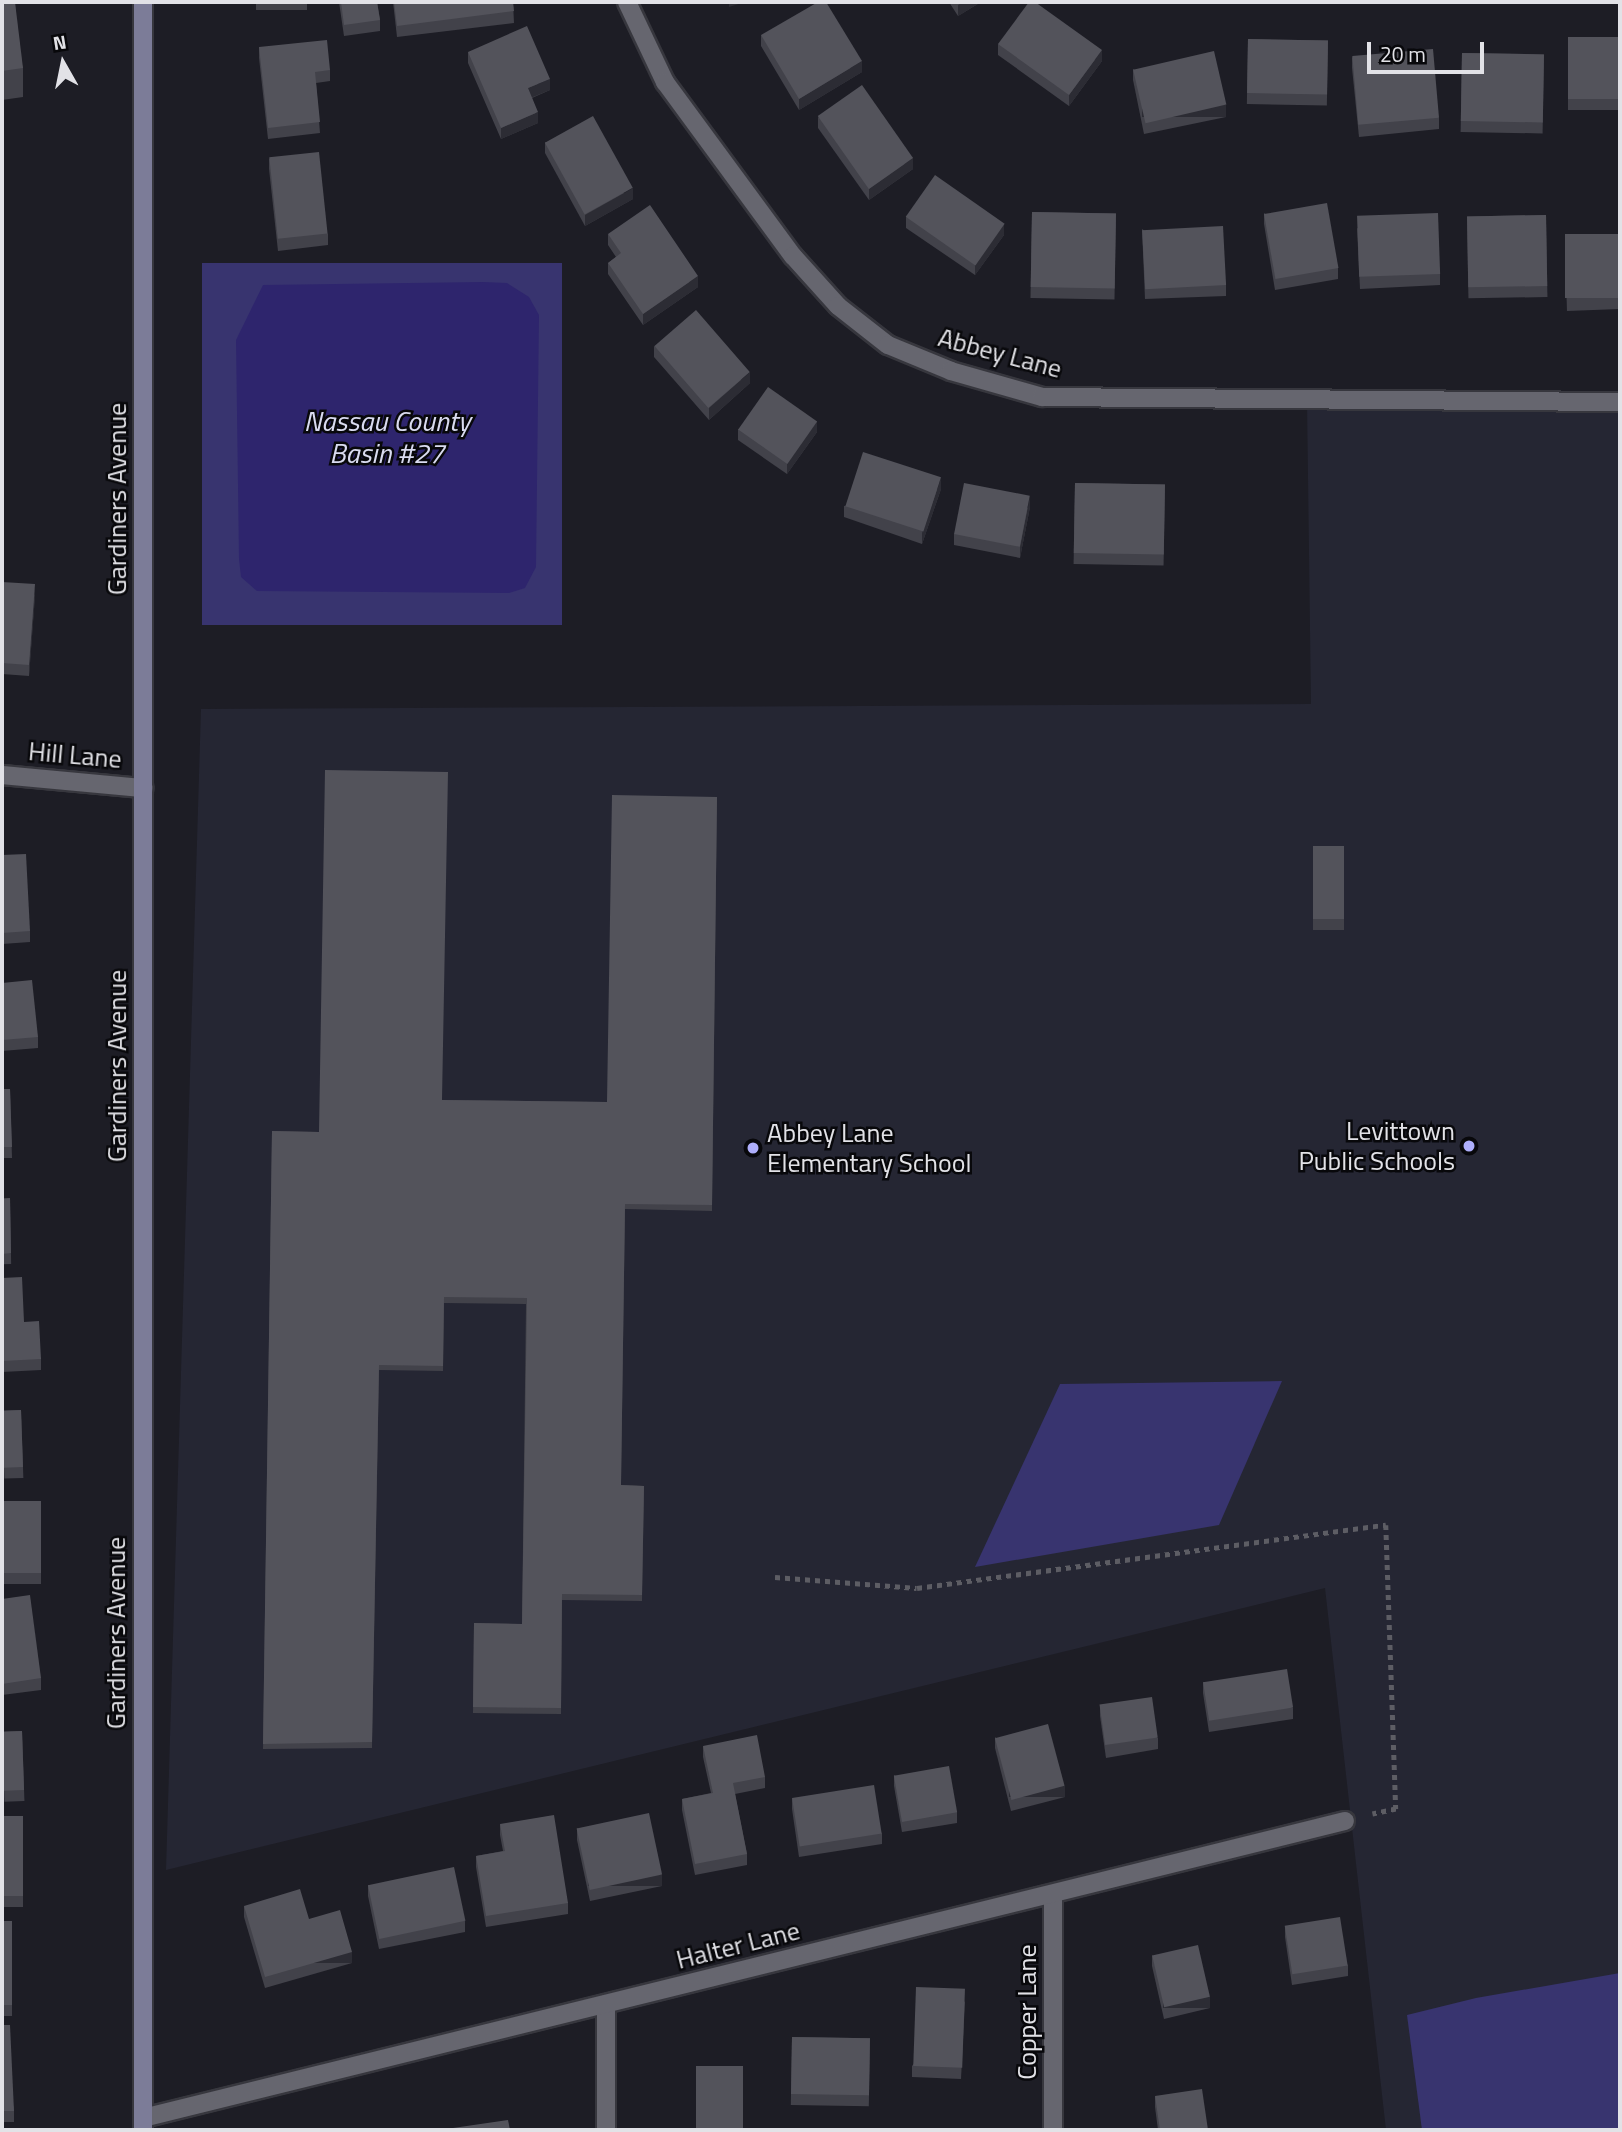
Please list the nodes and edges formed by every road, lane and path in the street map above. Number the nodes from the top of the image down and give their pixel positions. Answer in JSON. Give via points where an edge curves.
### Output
{"nodes":[{"id":1,"x":143,"y":2,"type":"edge"},
{"id":2,"x":627,"y":2,"type":"edge"},
{"id":3,"x":1620,"y":402,"type":"edge"},
{"id":4,"x":2,"y":775,"type":"edge"},
{"id":5,"x":143,"y":788,"type":"junction"},
{"id":6,"x":775,"y":1577,"type":"dead end"},
{"id":7,"x":1345,"y":1821,"type":"joint"},
{"id":8,"x":1053,"y":1895,"type":"junction"},
{"id":9,"x":606,"y":2004,"type":"junction"},
{"id":10,"x":143,"y":2124,"type":"edge"},
{"id":11,"x":606,"y":2130,"type":"edge"},
{"id":12,"x":1053,"y":2130,"type":"edge"}],
"edges":[{"from":1,"to":5,"type":"main road","name":"Gardiners Avenue"},
{"from":2,"to":3,"type":"street","name":"Abbey Lane","via":[[666,82],[793,256],[838,306],[888,345],[951,371],[1042,397]]},
{"from":4,"to":5,"type":"street","name":"Hill Lane"},
{"from":5,"to":10,"type":"main road","name":"Gardiners Avenue"},
{"from":6,"to":7,"type":"path","via":[[918,1588],[1386,1525],[1396,1809]]},
{"from":7,"to":8,"type":"street","name":"Halter Lane"},
{"from":8,"to":9,"type":"street","name":"Halter Lane"},
{"from":8,"to":12,"type":"street","name":"Copper Lane"},
{"from":9,"to":10,"type":"street","name":"Halter Lane"},
{"from":9,"to":11,"type":"street"}]}
